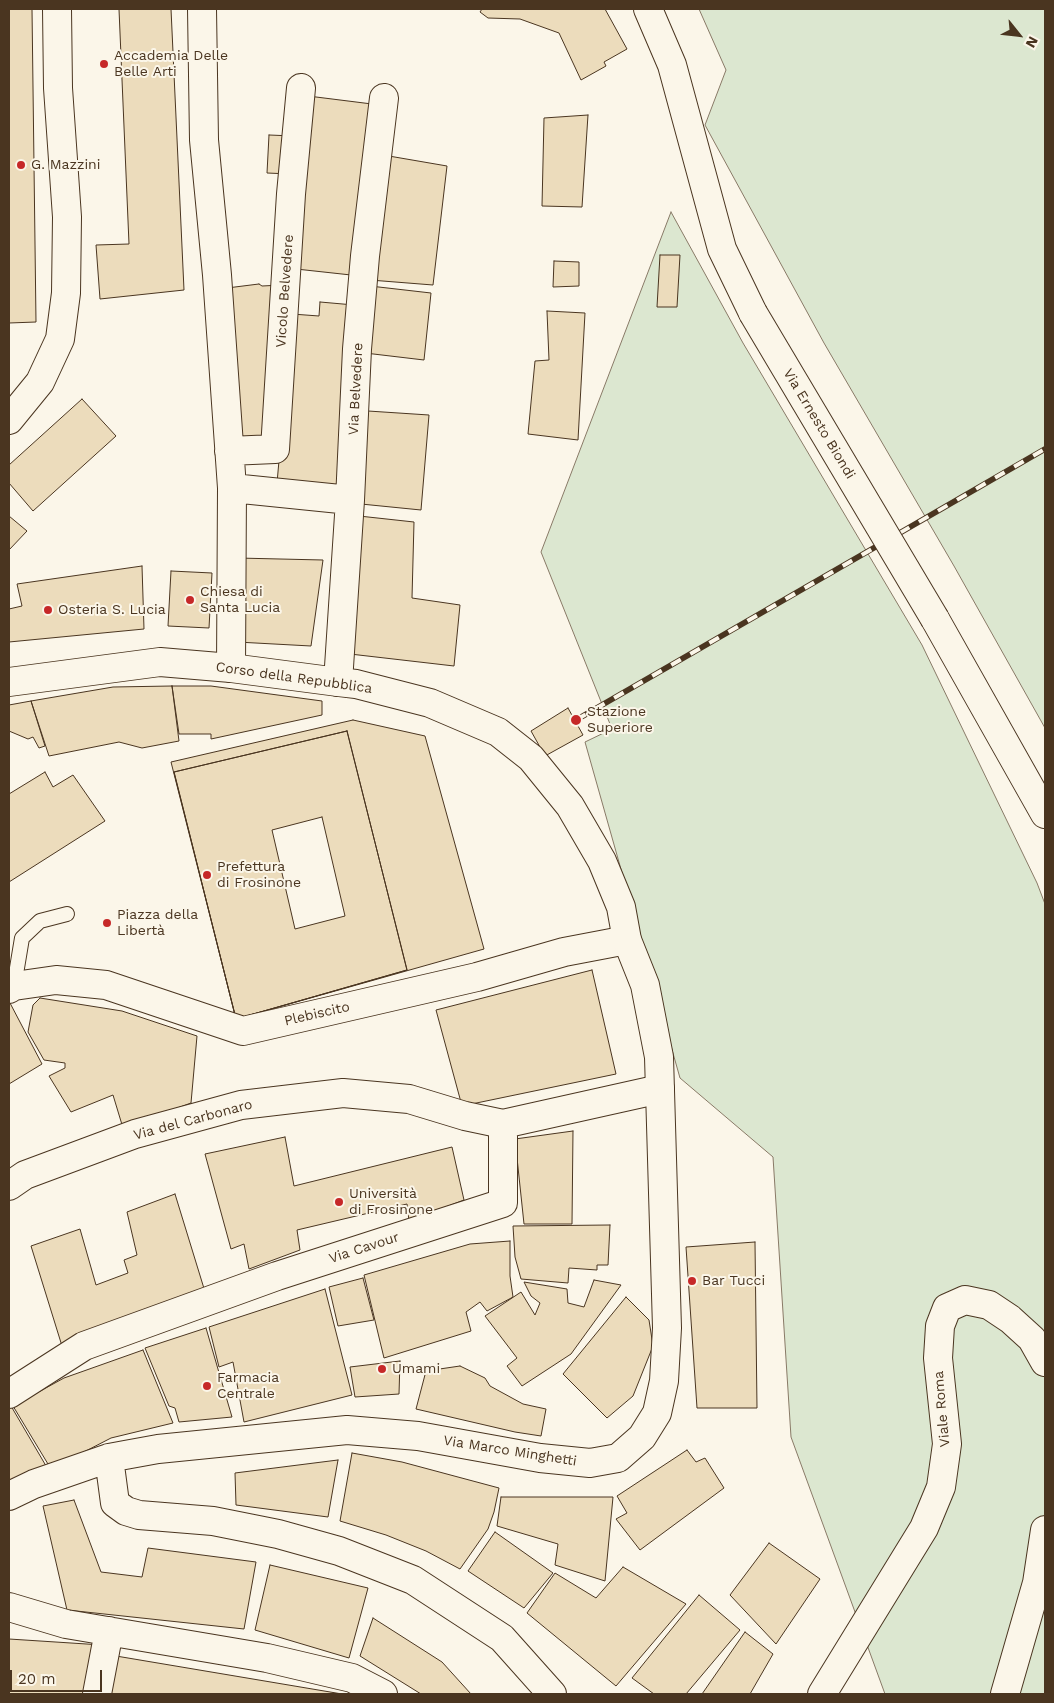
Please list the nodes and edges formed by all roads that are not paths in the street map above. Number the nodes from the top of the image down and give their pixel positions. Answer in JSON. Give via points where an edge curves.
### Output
{"nodes":[{"id":1,"x":57,"y":9,"type":"edge"},
{"id":2,"x":202,"y":9,"type":"edge"},
{"id":3,"x":648,"y":9,"type":"edge"},
{"id":4,"x":301,"y":88,"type":"dead end"},
{"id":5,"x":384,"y":98,"type":"dead end"},
{"id":6,"x":9,"y":420,"type":"edge"},
{"id":7,"x":229,"y":451,"type":"junction"},
{"id":8,"x":232,"y":488,"type":"junction"},
{"id":9,"x":350,"y":500,"type":"junction"},
{"id":10,"x":231,"y":668,"type":"junction"},
{"id":11,"x":9,"y":682,"type":"edge"},
{"id":12,"x":338,"y":682,"type":"junction"},
{"id":13,"x":1045,"y":814,"type":"edge"},
{"id":14,"x":68,"y":914,"type":"dead end"},
{"id":15,"x":627,"y":940,"type":"junction"},
{"id":16,"x":11,"y":988,"type":"edge"},
{"id":17,"x":660,"y":1089,"type":"junction"},
{"id":18,"x":502,"y":1124,"type":"junction"},
{"id":19,"x":9,"y":1186,"type":"edge"},
{"id":20,"x":1045,"y":1362,"type":"edge"},
{"id":21,"x":9,"y":1394,"type":"edge"},
{"id":22,"x":109,"y":1458,"type":"junction"},
{"id":23,"x":9,"y":1496,"type":"edge"},
{"id":24,"x":1045,"y":1530,"type":"edge"},
{"id":25,"x":9,"y":1607,"type":"edge"},
{"id":26,"x":109,"y":1631,"type":"junction"},
{"id":27,"x":97,"y":1694,"type":"edge"},
{"id":28,"x":383,"y":1694,"type":"edge"},
{"id":29,"x":552,"y":1694,"type":"edge"},
{"id":30,"x":822,"y":1694,"type":"edge"},
{"id":31,"x":1005,"y":1694,"type":"edge"}],
"edges":[{"from":1,"to":6,"type":"street","via":[[58,88],[67,217],[66,293],[60,339],[40,382]]},
{"from":2,"to":7,"type":"street","via":[[204,140]]},
{"from":3,"to":13,"type":"street","name":"Via Ernesto Biondi","bridge":true,"via":[[672,64],[722,249],[753,313],[935,619]]},
{"from":4,"to":7,"type":"street","name":"Vicolo Belvedere","via":[[274,450]]},
{"from":5,"to":9,"type":"street","name":"Via Belvedere","via":[[365,256]]},
{"from":7,"to":8,"type":"street"},
{"from":8,"to":9,"type":"street"},
{"from":8,"to":10,"type":"street"},
{"from":9,"to":12,"type":"street","name":"Via Belvedere"},
{"from":10,"to":11,"type":"street","name":"Corso della Repubblica","via":[[160,662]]},
{"from":10,"to":12,"type":"street","name":"Corso della Repubblica"},
{"from":12,"to":15,"type":"street","name":"Corso della Repubblica","via":[[430,703],[498,732],[531,758],[570,806],[602,861],[621,908]]},
{"from":14,"to":16,"type":"lane","via":[[40,921],[22,938]]},
{"from":15,"to":16,"type":"street","name":"Plebiscito","via":[[564,952],[477,977],[243,1031],[106,985],[56,980]]},
{"from":15,"to":17,"type":"street","name":"Corso della Repubblica","via":[[645,985],[659,1057]]},
{"from":17,"to":18,"type":"street"},
{"from":17,"to":22,"type":"street","name":"Via Marco Minghetti","via":[[667,1328],[664,1381],[657,1413],[642,1437],[618,1458],[590,1463],[540,1458],[418,1436],[348,1430],[158,1449]]},
{"from":18,"to":19,"type":"street","name":"Via del Carbonaro","via":[[409,1099],[343,1093],[241,1105],[135,1134],[24,1175]]},
{"from":18,"to":21,"type":"street","name":"Via Cavour","via":[[503,1203],[277,1276],[84,1346]]},
{"from":20,"to":30,"type":"street","name":"Viale Roma","via":[[1032,1339],[990,1305],[965,1300],[947,1308],[940,1326],[938,1358],[947,1444],[940,1487],[924,1528]]},
{"from":22,"to":23,"type":"street","name":"Via Marco Minghetti"},
{"from":22,"to":29,"type":"street","via":[[115,1503],[126,1511],[213,1521],[278,1534],[339,1551],[413,1580],[502,1638]]},
{"from":24,"to":31,"type":"street","via":[[1037,1582]]},
{"from":25,"to":26,"type":"street","via":[[66,1624]]},
{"from":26,"to":27,"type":"street"},
{"from":26,"to":28,"type":"street","via":[[267,1658],[352,1678]]}]}
